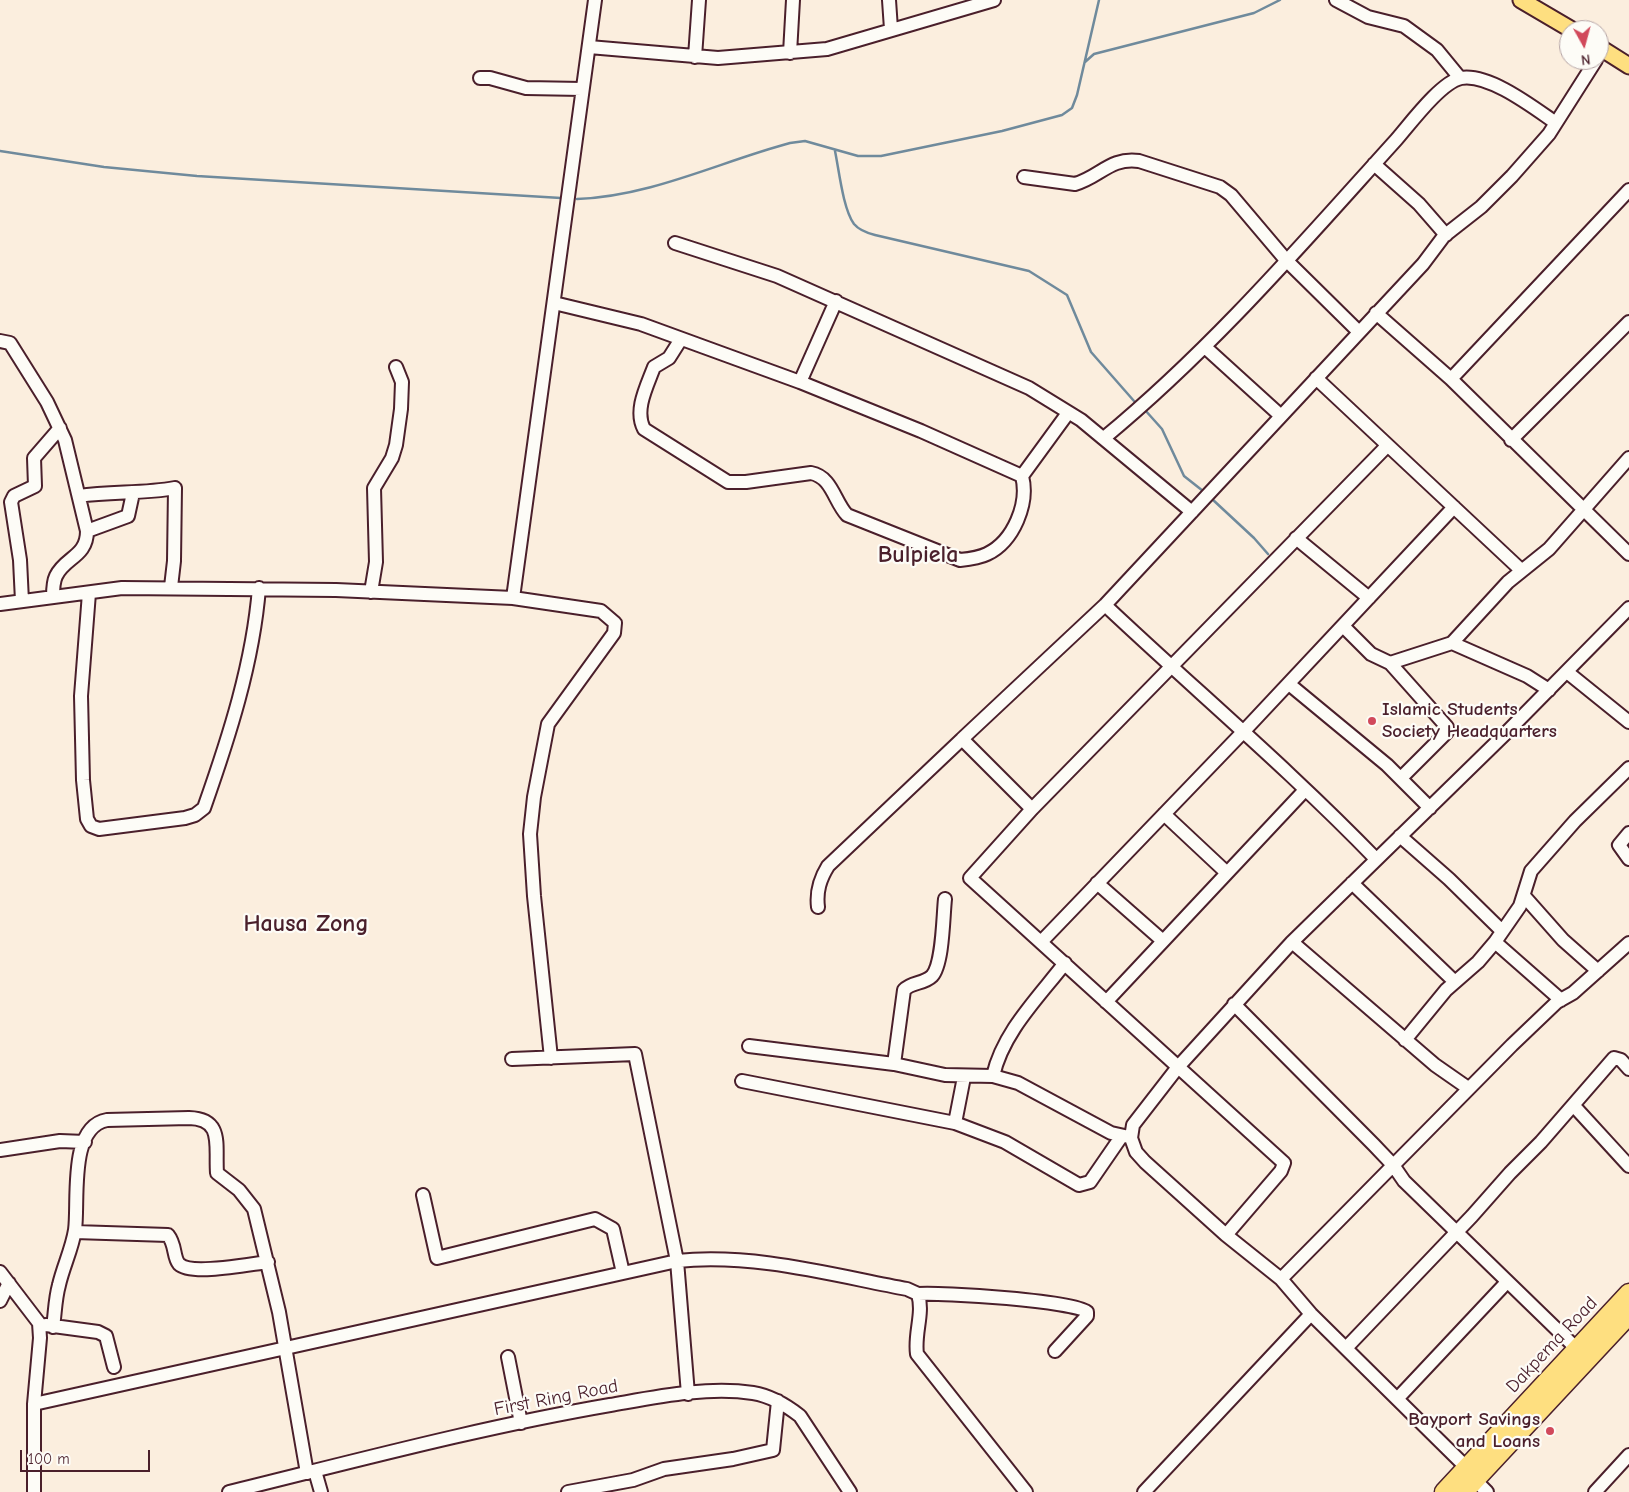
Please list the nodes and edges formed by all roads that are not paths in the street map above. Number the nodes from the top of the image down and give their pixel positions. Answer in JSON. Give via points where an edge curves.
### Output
{"nodes":[{"id":1,"x":594,"y":0,"type":"edge"},
{"id":2,"x":699,"y":0,"type":"edge"},
{"id":3,"x":793,"y":0,"type":"edge"},
{"id":4,"x":889,"y":0,"type":"edge"},
{"id":5,"x":994,"y":0,"type":"edge"},
{"id":6,"x":1336,"y":0,"type":"edge"},
{"id":7,"x":1521,"y":0,"type":"edge"},
{"id":8,"x":1559,"y":22,"type":"edge"},
{"id":9,"x":891,"y":29,"type":"junction"},
{"id":10,"x":589,"y":46,"type":"junction"},
{"id":11,"x":790,"y":53,"type":"junction"},
{"id":12,"x":1609,"y":56,"type":"edge"},
{"id":13,"x":695,"y":57,"type":"junction"},
{"id":14,"x":1628,"y":62,"type":"edge"},
{"id":15,"x":1589,"y":70,"type":"edge"},
{"id":16,"x":480,"y":78,"type":"dead end"},
{"id":17,"x":1460,"y":78,"type":"junction"},
{"id":18,"x":582,"y":88,"type":"junction"},
{"id":19,"x":1556,"y":123,"type":"junction"},
{"id":20,"x":1374,"y":164,"type":"junction"},
{"id":21,"x":1024,"y":177,"type":"dead end"},
{"id":22,"x":1629,"y":190,"type":"edge"},
{"id":23,"x":1446,"y":235,"type":"junction"},
{"id":24,"x":675,"y":243,"type":"dead end"},
{"id":25,"x":1286,"y":260,"type":"junction"},
{"id":26,"x":836,"y":301,"type":"junction"},
{"id":27,"x":554,"y":303,"type":"junction"},
{"id":28,"x":1376,"y":313,"type":"junction"},
{"id":29,"x":1629,"y":322,"type":"edge"},
{"id":30,"x":1358,"y":332,"type":"junction"},
{"id":31,"x":681,"y":339,"type":"junction"},
{"id":32,"x":0,"y":340,"type":"edge"},
{"id":33,"x":1205,"y":347,"type":"junction"},
{"id":34,"x":396,"y":367,"type":"dead end"},
{"id":35,"x":1316,"y":378,"type":"junction"},
{"id":36,"x":1451,"y":379,"type":"junction"},
{"id":37,"x":800,"y":382,"type":"junction"},
{"id":38,"x":1068,"y":412,"type":"junction"},
{"id":39,"x":1281,"y":416,"type":"junction"},
{"id":40,"x":60,"y":428,"type":"junction"},
{"id":41,"x":1104,"y":438,"type":"junction"},
{"id":42,"x":1511,"y":440,"type":"junction"},
{"id":43,"x":1387,"y":446,"type":"junction"},
{"id":44,"x":1629,"y":458,"type":"edge"},
{"id":45,"x":1022,"y":476,"type":"junction"},
{"id":46,"x":134,"y":494,"type":"junction"},
{"id":47,"x":79,"y":496,"type":"junction"},
{"id":48,"x":1454,"y":507,"type":"junction"},
{"id":49,"x":1583,"y":510,"type":"junction"},
{"id":50,"x":1192,"y":512,"type":"junction"},
{"id":51,"x":87,"y":531,"type":"junction"},
{"id":52,"x":1296,"y":538,"type":"junction"},
{"id":53,"x":1629,"y":554,"type":"edge"},
{"id":54,"x":1521,"y":570,"type":"junction"},
{"id":55,"x":171,"y":587,"type":"junction"},
{"id":56,"x":259,"y":588,"type":"junction"},
{"id":57,"x":372,"y":592,"type":"junction"},
{"id":58,"x":89,"y":593,"type":"junction"},
{"id":59,"x":53,"y":597,"type":"junction"},
{"id":60,"x":513,"y":598,"type":"junction"},
{"id":61,"x":1369,"y":598,"type":"junction"},
{"id":62,"x":22,"y":601,"type":"junction"},
{"id":63,"x":0,"y":604,"type":"edge"},
{"id":64,"x":1105,"y":605,"type":"junction"},
{"id":65,"x":1629,"y":608,"type":"edge"},
{"id":66,"x":1343,"y":626,"type":"junction"},
{"id":67,"x":1452,"y":643,"type":"junction"},
{"id":68,"x":1390,"y":663,"type":"junction"},
{"id":69,"x":1171,"y":667,"type":"junction"},
{"id":70,"x":1567,"y":672,"type":"junction"},
{"id":71,"x":1289,"y":684,"type":"junction"},
{"id":72,"x":1549,"y":690,"type":"junction"},
{"id":73,"x":1629,"y":722,"type":"edge"},
{"id":74,"x":1244,"y":731,"type":"junction"},
{"id":75,"x":962,"y":739,"type":"junction"},
{"id":76,"x":1629,"y":768,"type":"edge"},
{"id":77,"x":1401,"y":778,"type":"junction"},
{"id":78,"x":1305,"y":790,"type":"junction"},
{"id":79,"x":1430,"y":808,"type":"junction"},
{"id":80,"x":1032,"y":809,"type":"junction"},
{"id":81,"x":1164,"y":814,"type":"junction"},
{"id":82,"x":1629,"y":833,"type":"edge"},
{"id":83,"x":1400,"y":836,"type":"junction"},
{"id":84,"x":1376,"y":859,"type":"junction"},
{"id":85,"x":1629,"y":859,"type":"edge"},
{"id":86,"x":1227,"y":873,"type":"junction"},
{"id":87,"x":1098,"y":883,"type":"junction"},
{"id":88,"x":1352,"y":883,"type":"junction"},
{"id":89,"x":1524,"y":896,"type":"junction"},
{"id":90,"x":945,"y":899,"type":"dead end"},
{"id":91,"x":818,"y":907,"type":"dead end"},
{"id":92,"x":1498,"y":936,"type":"junction"},
{"id":93,"x":1042,"y":941,"type":"junction"},
{"id":94,"x":1163,"y":941,"type":"junction"},
{"id":95,"x":1292,"y":942,"type":"junction"},
{"id":96,"x":1629,"y":943,"type":"edge"},
{"id":97,"x":1066,"y":963,"type":"junction"},
{"id":98,"x":1598,"y":971,"type":"junction"},
{"id":99,"x":1455,"y":982,"type":"junction"},
{"id":100,"x":1561,"y":1000,"type":"junction"},
{"id":101,"x":1106,"y":1002,"type":"junction"},
{"id":102,"x":1234,"y":1004,"type":"junction"},
{"id":103,"x":1406,"y":1040,"type":"junction"},
{"id":104,"x":749,"y":1046,"type":"dead end"},
{"id":105,"x":551,"y":1058,"type":"junction"},
{"id":106,"x":512,"y":1059,"type":"dead end"},
{"id":107,"x":894,"y":1064,"type":"junction"},
{"id":108,"x":1178,"y":1067,"type":"junction"},
{"id":109,"x":1629,"y":1069,"type":"edge"},
{"id":110,"x":993,"y":1076,"type":"junction"},
{"id":111,"x":964,"y":1077,"type":"junction"},
{"id":112,"x":742,"y":1081,"type":"dead end"},
{"id":113,"x":1468,"y":1088,"type":"junction"},
{"id":114,"x":1574,"y":1106,"type":"junction"},
{"id":115,"x":955,"y":1123,"type":"junction"},
{"id":116,"x":1126,"y":1137,"type":"junction"},
{"id":117,"x":85,"y":1142,"type":"junction"},
{"id":118,"x":0,"y":1150,"type":"edge"},
{"id":119,"x":1393,"y":1164,"type":"junction"},
{"id":120,"x":1629,"y":1166,"type":"edge"},
{"id":121,"x":423,"y":1195,"type":"dead end"},
{"id":122,"x":75,"y":1232,"type":"junction"},
{"id":123,"x":1455,"y":1232,"type":"junction"},
{"id":124,"x":1226,"y":1235,"type":"junction"},
{"id":125,"x":677,"y":1261,"type":"junction"},
{"id":126,"x":268,"y":1262,"type":"junction"},
{"id":127,"x":0,"y":1272,"type":"edge"},
{"id":128,"x":623,"y":1273,"type":"junction"},
{"id":129,"x":1281,"y":1279,"type":"junction"},
{"id":130,"x":1507,"y":1282,"type":"junction"},
{"id":131,"x":9,"y":1283,"type":"junction"},
{"id":132,"x":1629,"y":1293,"type":"edge"},
{"id":133,"x":918,"y":1294,"type":"junction"},
{"id":134,"x":0,"y":1301,"type":"edge"},
{"id":135,"x":1311,"y":1314,"type":"junction"},
{"id":136,"x":1629,"y":1315,"type":"edge"},
{"id":137,"x":39,"y":1323,"type":"junction"},
{"id":138,"x":53,"y":1327,"type":"junction"},
{"id":139,"x":285,"y":1347,"type":"junction"},
{"id":140,"x":1346,"y":1347,"type":"junction"},
{"id":141,"x":1577,"y":1350,"type":"junction"},
{"id":142,"x":1055,"y":1351,"type":"dead end"},
{"id":143,"x":508,"y":1357,"type":"dead end"},
{"id":144,"x":114,"y":1367,"type":"dead end"},
{"id":145,"x":688,"y":1394,"type":"junction"},
{"id":146,"x":1397,"y":1399,"type":"junction"},
{"id":147,"x":778,"y":1401,"type":"junction"},
{"id":148,"x":34,"y":1404,"type":"junction"},
{"id":149,"x":521,"y":1423,"type":"junction"},
{"id":150,"x":1629,"y":1455,"type":"edge"},
{"id":151,"x":311,"y":1472,"type":"junction"},
{"id":152,"x":1473,"y":1483,"type":"edge"},
{"id":153,"x":34,"y":1492,"type":"edge"},
{"id":154,"x":229,"y":1492,"type":"edge"},
{"id":155,"x":321,"y":1492,"type":"edge"},
{"id":156,"x":568,"y":1492,"type":"edge"},
{"id":157,"x":850,"y":1492,"type":"edge"},
{"id":158,"x":1025,"y":1492,"type":"edge"},
{"id":159,"x":1144,"y":1492,"type":"edge"},
{"id":160,"x":1444,"y":1492,"type":"edge"},
{"id":161,"x":1595,"y":1492,"type":"edge"}],
"edges":[{"from":1,"to":10,"type":"street"},
{"from":2,"to":13,"type":"street"},
{"from":3,"to":11,"type":"street"},
{"from":4,"to":9,"type":"street"},
{"from":5,"to":9,"type":"street"},
{"from":6,"to":17,"type":"street","via":[[1368,17],[1404,26],[1437,50]]},
{"from":7,"to":8,"type":"main road"},
{"from":9,"to":11,"type":"street","via":[[827,49]]},
{"from":10,"to":13,"type":"street"},
{"from":10,"to":18,"type":"street"},
{"from":11,"to":13,"type":"street"},
{"from":12,"to":14,"type":"main road"},
{"from":15,"to":19,"type":"street"},
{"from":16,"to":18,"type":"street","via":[[526,88]]},
{"from":17,"to":19,"type":"street","via":[[1480,79]]},
{"from":17,"to":20,"type":"street","via":[[1430,102]]},
{"from":18,"to":27,"type":"street"},
{"from":19,"to":23,"type":"street","via":[[1512,176]]},
{"from":20,"to":23,"type":"street","via":[[1419,204]]},
{"from":20,"to":25,"type":"street"},
{"from":21,"to":25,"type":"street","via":[[1075,184],[1117,161],[1128,159],[1204,181],[1231,195]]},
{"from":22,"to":36,"type":"street"},
{"from":23,"to":28,"type":"street"},
{"from":24,"to":26,"type":"street","via":[[768,273]]},
{"from":25,"to":30,"type":"street"},
{"from":25,"to":33,"type":"street"},
{"from":26,"to":37,"type":"street"},
{"from":26,"to":38,"type":"street","via":[[1029,388]]},
{"from":27,"to":31,"type":"street","via":[[641,324]]},
{"from":27,"to":60,"type":"street"},
{"from":28,"to":30,"type":"street"},
{"from":28,"to":36,"type":"street"},
{"from":29,"to":42,"type":"street"},
{"from":30,"to":35,"type":"street"},
{"from":31,"to":37,"type":"street"},
{"from":31,"to":45,"type":"street","via":[[669,358],[654,367],[639,412],[640,421],[644,429],[728,482],[820,474],[847,515],[960,560],[988,554],[1015,526],[1025,491]]},
{"from":32,"to":40,"type":"street","via":[[10,343],[15,350]]},
{"from":33,"to":39,"type":"street"},
{"from":33,"to":41,"type":"street"},
{"from":34,"to":57,"type":"street","via":[[402,382],[401,409],[392,458],[374,488],[376,562]]},
{"from":35,"to":39,"type":"street"},
{"from":35,"to":43,"type":"street"},
{"from":36,"to":42,"type":"street"},
{"from":37,"to":45,"type":"street"},
{"from":38,"to":41,"type":"street"},
{"from":38,"to":45,"type":"street"},
{"from":39,"to":50,"type":"street"},
{"from":40,"to":47,"type":"street","via":[[71,457]]},
{"from":40,"to":62,"type":"street","via":[[34,458],[35,486],[14,496],[11,502],[20,560]]},
{"from":41,"to":50,"type":"street"},
{"from":42,"to":49,"type":"street"},
{"from":43,"to":48,"type":"street"},
{"from":43,"to":52,"type":"street"},
{"from":44,"to":49,"type":"street"},
{"from":46,"to":47,"type":"street","via":[[104,492]]},
{"from":46,"to":51,"type":"street","via":[[128,516]]},
{"from":46,"to":55,"type":"street","via":[[175,488]]},
{"from":47,"to":51,"type":"street"},
{"from":48,"to":54,"type":"street"},
{"from":48,"to":61,"type":"street"},
{"from":49,"to":53,"type":"street"},
{"from":49,"to":54,"type":"street","via":[[1549,549]]},
{"from":50,"to":64,"type":"street"},
{"from":51,"to":59,"type":"street","via":[[87,541],[82,550],[54,578]]},
{"from":52,"to":61,"type":"street"},
{"from":52,"to":69,"type":"street"},
{"from":54,"to":67,"type":"street"},
{"from":55,"to":56,"type":"street"},
{"from":55,"to":58,"type":"street","via":[[122,588]]},
{"from":56,"to":57,"type":"street"},
{"from":56,"to":58,"type":"street","via":[[252,644],[240,695],[204,808],[186,818],[99,829],[91,826],[87,819],[83,780],[81,696]]},
{"from":57,"to":60,"type":"street"},
{"from":58,"to":59,"type":"street"},
{"from":59,"to":62,"type":"street"},
{"from":60,"to":105,"type":"street","via":[[601,611],[615,623],[614,633],[548,724],[534,797],[530,834],[534,896]]},
{"from":61,"to":66,"type":"street"},
{"from":62,"to":63,"type":"street"},
{"from":64,"to":69,"type":"street"},
{"from":64,"to":75,"type":"street"},
{"from":65,"to":70,"type":"street"},
{"from":66,"to":68,"type":"street","via":[[1372,654]]},
{"from":66,"to":71,"type":"street"},
{"from":67,"to":68,"type":"street"},
{"from":67,"to":72,"type":"street","via":[[1527,676]]},
{"from":68,"to":77,"type":"street","via":[[1447,727],[1447,732]]},
{"from":69,"to":74,"type":"street"},
{"from":69,"to":80,"type":"street"},
{"from":70,"to":72,"type":"street"},
{"from":70,"to":73,"type":"street"},
{"from":71,"to":74,"type":"street"},
{"from":71,"to":77,"type":"street"},
{"from":72,"to":79,"type":"street"},
{"from":74,"to":78,"type":"street"},
{"from":74,"to":81,"type":"street"},
{"from":75,"to":80,"type":"street"},
{"from":75,"to":91,"type":"street","via":[[828,866],[820,878],[816,896]]},
{"from":76,"to":89,"type":"street","via":[[1530,871]]},
{"from":77,"to":79,"type":"street"},
{"from":78,"to":84,"type":"street"},
{"from":78,"to":86,"type":"street"},
{"from":79,"to":83,"type":"street"},
{"from":80,"to":93,"type":"street","via":[[970,878]]},
{"from":81,"to":86,"type":"street"},
{"from":81,"to":87,"type":"street"},
{"from":82,"to":85,"type":"street","via":[[1619,845]]},
{"from":83,"to":84,"type":"street"},
{"from":83,"to":92,"type":"street","via":[[1449,879]]},
{"from":84,"to":88,"type":"street"},
{"from":86,"to":94,"type":"street"},
{"from":87,"to":93,"type":"street"},
{"from":87,"to":94,"type":"street"},
{"from":88,"to":95,"type":"street"},
{"from":88,"to":99,"type":"street"},
{"from":89,"to":92,"type":"street","via":[[1516,913]]},
{"from":89,"to":98,"type":"street","via":[[1563,940]]},
{"from":90,"to":107,"type":"street","via":[[938,964],[933,975],[904,990]]},
{"from":92,"to":99,"type":"street","via":[[1478,962]]},
{"from":92,"to":100,"type":"street"},
{"from":93,"to":97,"type":"street"},
{"from":94,"to":101,"type":"street"},
{"from":95,"to":102,"type":"street"},
{"from":95,"to":103,"type":"street"},
{"from":96,"to":98,"type":"street"},
{"from":97,"to":101,"type":"street"},
{"from":97,"to":110,"type":"street","via":[[1018,1023],[1001,1050]]},
{"from":98,"to":100,"type":"street"},
{"from":99,"to":103,"type":"street"},
{"from":100,"to":113,"type":"street"},
{"from":101,"to":108,"type":"street"},
{"from":102,"to":108,"type":"street"},
{"from":102,"to":119,"type":"street"},
{"from":103,"to":113,"type":"street"},
{"from":104,"to":107,"type":"street"},
{"from":105,"to":106,"type":"street"},
{"from":105,"to":125,"type":"street","via":[[635,1054]]},
{"from":107,"to":111,"type":"street"},
{"from":108,"to":116,"type":"street","via":[[1140,1113]]},
{"from":108,"to":124,"type":"street","via":[[1284,1162],[1281,1171]]},
{"from":109,"to":114,"type":"street","via":[[1621,1060],[1614,1058]]},
{"from":110,"to":111,"type":"street"},
{"from":110,"to":116,"type":"street","via":[[1018,1082]]},
{"from":111,"to":115,"type":"street"},
{"from":112,"to":115,"type":"street"},
{"from":113,"to":119,"type":"street"},
{"from":114,"to":120,"type":"street"},
{"from":114,"to":123,"type":"street"},
{"from":115,"to":116,"type":"street","via":[[1005,1142],[1079,1185],[1090,1182]]},
{"from":116,"to":124,"type":"street","via":[[1145,1162]]},
{"from":117,"to":118,"type":"street","via":[[60,1141]]},
{"from":117,"to":122,"type":"street","via":[[78,1167]]},
{"from":117,"to":126,"type":"street","via":[[99,1121],[201,1118],[210,1122],[214,1128],[217,1173],[244,1195],[254,1210]]},
{"from":119,"to":123,"type":"street","via":[[1404,1181]]},
{"from":119,"to":129,"type":"street"},
{"from":121,"to":128,"type":"street","via":[[437,1258],[595,1219],[613,1229]]},
{"from":122,"to":126,"type":"street","via":[[168,1235],[174,1242],[177,1261],[184,1268],[198,1270]]},
{"from":122,"to":138,"type":"street","via":[[58,1286]]},
{"from":123,"to":130,"type":"street"},
{"from":123,"to":140,"type":"street"},
{"from":124,"to":129,"type":"street"},
{"from":125,"to":128,"type":"street"},
{"from":125,"to":133,"type":"street","via":[[702,1258],[745,1260],[907,1289]]},
{"from":125,"to":145,"type":"street"},
{"from":126,"to":139,"type":"street"},
{"from":127,"to":131,"type":"street"},
{"from":128,"to":139,"type":"street"},
{"from":129,"to":135,"type":"street"},
{"from":130,"to":141,"type":"street"},
{"from":130,"to":146,"type":"street"},
{"from":131,"to":134,"type":"street"},
{"from":131,"to":137,"type":"street"},
{"from":132,"to":141,"type":"highway","name":"Dakpema Road"},
{"from":133,"to":142,"type":"street","via":[[940,1292],[1054,1302],[1084,1308],[1087,1316]]},
{"from":133,"to":158,"type":"street","via":[[921,1304],[917,1354]]},
{"from":135,"to":140,"type":"street"},
{"from":135,"to":159,"type":"street"},
{"from":136,"to":152,"type":"highway","name":"Dakpema Road"},
{"from":137,"to":138,"type":"street"},
{"from":137,"to":148,"type":"street"},
{"from":138,"to":144,"type":"street","via":[[98,1332],[106,1336]]},
{"from":139,"to":148,"type":"street"},
{"from":139,"to":151,"type":"street"},
{"from":140,"to":146,"type":"street"},
{"from":141,"to":152,"type":"highway","name":"Dakpema Road"},
{"from":143,"to":149,"type":"street"},
{"from":145,"to":147,"type":"street","name":"First Ring Road","via":[[736,1391]]},
{"from":145,"to":149,"type":"street","name":"First Ring Road"},
{"from":146,"to":152,"type":"street"},
{"from":147,"to":156,"type":"street","via":[[773,1450],[664,1469],[633,1480]]},
{"from":147,"to":157,"type":"street","name":"First Ring Road","via":[[800,1416]]},
{"from":148,"to":153,"type":"street"},
{"from":149,"to":151,"type":"street","name":"First Ring Road"},
{"from":150,"to":161,"type":"street"},
{"from":151,"to":154,"type":"street","name":"First Ring Road"},
{"from":151,"to":155,"type":"street"},
{"from":152,"to":160,"type":"highway","name":"Dakpema Road"}]}
